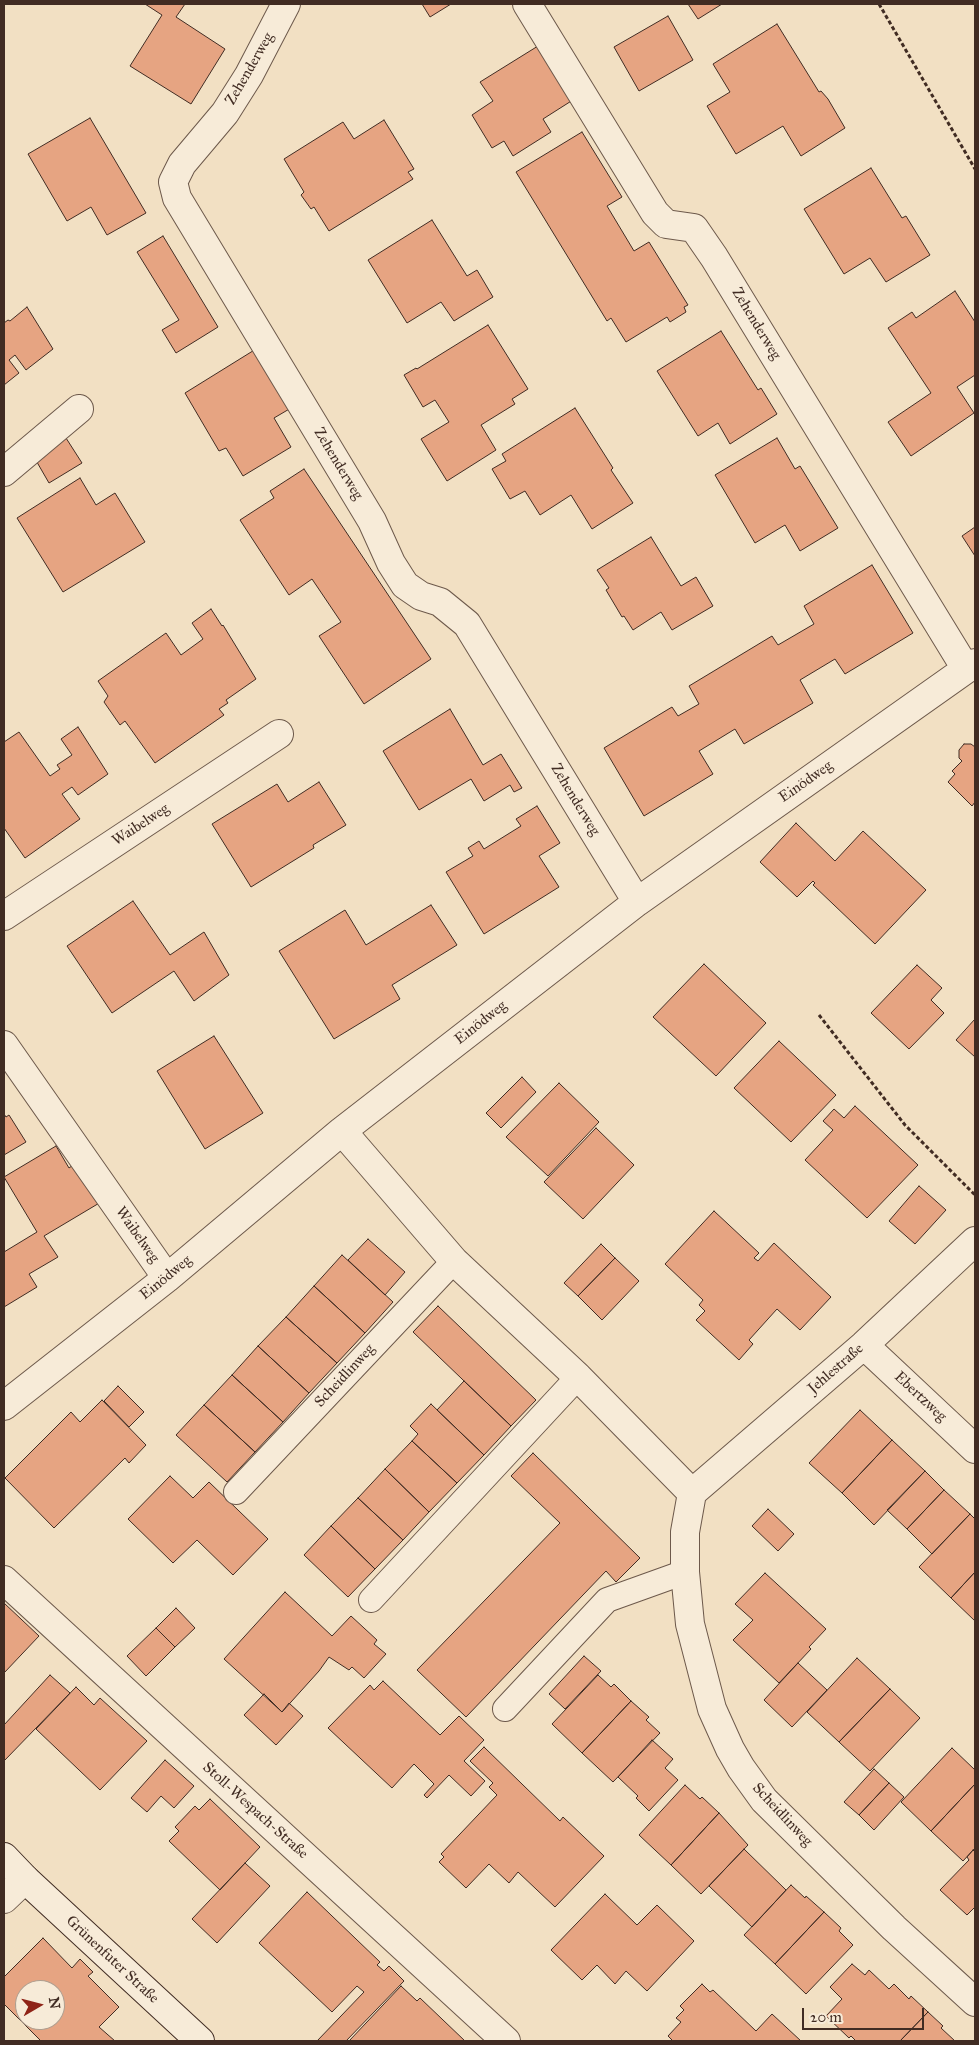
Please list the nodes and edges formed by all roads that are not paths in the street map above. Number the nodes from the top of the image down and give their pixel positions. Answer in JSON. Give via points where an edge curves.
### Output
{"nodes":[{"id":1,"x":286,"y":4,"type":"edge"},
{"id":2,"x":527,"y":4,"type":"edge"},
{"id":3,"x":79,"y":410,"type":"dead end"},
{"id":4,"x":4,"y":472,"type":"edge"},
{"id":5,"x":971,"y":666,"type":"edge"},
{"id":6,"x":279,"y":734,"type":"dead end"},
{"id":7,"x":637,"y":902,"type":"junction"},
{"id":8,"x":4,"y":916,"type":"edge"},
{"id":9,"x":4,"y":1045,"type":"edge"},
{"id":10,"x":342,"y":1131,"type":"junction"},
{"id":11,"x":975,"y":1241,"type":"edge"},
{"id":12,"x":454,"y":1261,"type":"junction"},
{"id":13,"x":167,"y":1278,"type":"junction"},
{"id":14,"x":864,"y":1345,"type":"junction"},
{"id":15,"x":578,"y":1377,"type":"junction"},
{"id":16,"x":4,"y":1406,"type":"edge"},
{"id":17,"x":975,"y":1449,"type":"edge"},
{"id":18,"x":236,"y":1492,"type":"dead end"},
{"id":19,"x":692,"y":1493,"type":"junction"},
{"id":20,"x":685,"y":1572,"type":"junction"},
{"id":21,"x":4,"y":1580,"type":"edge"},
{"id":22,"x":371,"y":1600,"type":"dead end"},
{"id":23,"x":505,"y":1709,"type":"dead end"},
{"id":24,"x":4,"y":1857,"type":"edge"},
{"id":25,"x":25,"y":1880,"type":"junction"},
{"id":26,"x":4,"y":1899,"type":"edge"},
{"id":27,"x":975,"y":2002,"type":"edge"},
{"id":28,"x":200,"y":2041,"type":"edge"},
{"id":29,"x":506,"y":2041,"type":"edge"}],
"edges":[{"from":1,"to":7,"type":"street","name":"Zehenderweg","via":[[249,75],[225,112],[182,164],[173,182],[177,198],[372,521],[390,563],[404,585],[421,596],[440,602],[467,624]]},
{"from":2,"to":5,"type":"street","name":"Zehenderweg","via":[[655,213],[666,224],[694,228],[714,257]]},
{"from":3,"to":4,"type":"street"},
{"from":5,"to":7,"type":"street","name":"Einödweg"},
{"from":6,"to":8,"type":"street","name":"Waibelweg"},
{"from":7,"to":10,"type":"street","name":"Einödweg"},
{"from":9,"to":13,"type":"street","name":"Waibelweg"},
{"from":10,"to":12,"type":"street"},
{"from":10,"to":13,"type":"street","name":"Einödweg"},
{"from":11,"to":14,"type":"street","name":"Jehlestraße"},
{"from":12,"to":15,"type":"street"},
{"from":12,"to":18,"type":"lane","name":"Scheidlinweg"},
{"from":13,"to":16,"type":"street","name":"Einödweg"},
{"from":14,"to":17,"type":"street","name":"Ebertzweg"},
{"from":14,"to":19,"type":"street","name":"Jehlestraße"},
{"from":15,"to":19,"type":"street"},
{"from":15,"to":22,"type":"lane"},
{"from":19,"to":20,"type":"street","name":"Scheidlinweg","via":[[685,1532]]},
{"from":20,"to":23,"type":"lane","via":[[608,1600]]},
{"from":20,"to":27,"type":"street","name":"Scheidlinweg","via":[[690,1624],[710,1701],[723,1736],[741,1768],[764,1800],[894,1928]]},
{"from":21,"to":29,"type":"street","name":"Stoll-Wespach-Straße"},
{"from":24,"to":25,"type":"street","name":"Grünenfuter Straße"},
{"from":25,"to":26,"type":"street"},
{"from":25,"to":28,"type":"street","name":"Grünenfuter Straße"}]}
